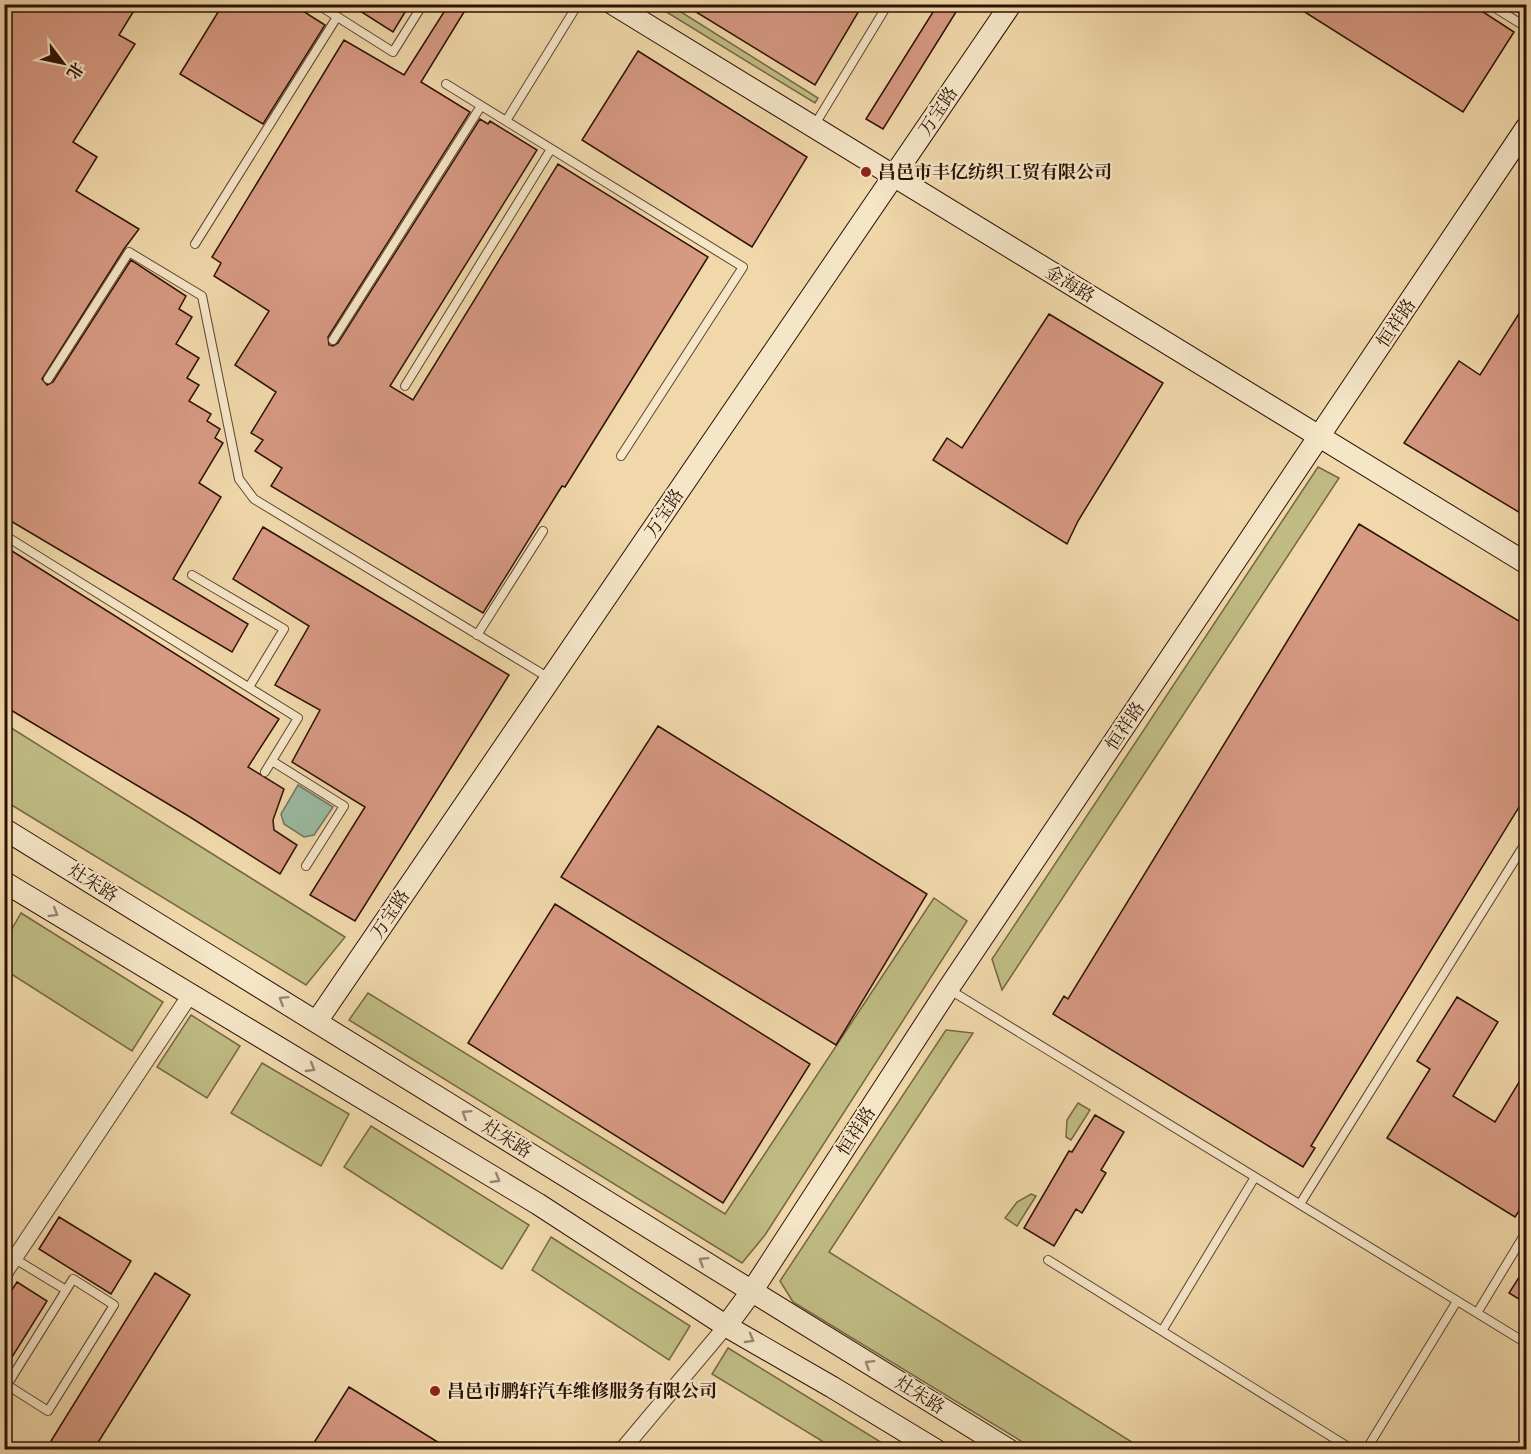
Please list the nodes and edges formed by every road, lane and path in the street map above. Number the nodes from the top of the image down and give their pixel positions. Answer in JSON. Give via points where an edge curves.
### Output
{"nodes":[{"id":1,"x":317,"y":4,"type":"edge"},
{"id":2,"x":423,"y":4,"type":"edge"},
{"id":3,"x":578,"y":4,"type":"edge"},
{"id":4,"x":613,"y":4,"type":"edge"},
{"id":5,"x":888,"y":4,"type":"edge"},
{"id":6,"x":1011,"y":4,"type":"edge"},
{"id":7,"x":1489,"y":4,"type":"edge"},
{"id":8,"x":337,"y":17,"type":"junction"},
{"id":9,"x":1527,"y":27,"type":"edge"},
{"id":10,"x":446,"y":84,"type":"dead end"},
{"id":11,"x":481,"y":106,"type":"junction"},
{"id":12,"x":506,"y":121,"type":"junction"},
{"id":13,"x":813,"y":127,"type":"junction"},
{"id":14,"x":1527,"y":128,"type":"edge"},
{"id":15,"x":551,"y":149,"type":"junction"},
{"id":16,"x":893,"y":177,"type":"junction"},
{"id":17,"x":195,"y":244,"type":"dead end"},
{"id":18,"x":333,"y":340,"type":"dead end"},
{"id":19,"x":48,"y":379,"type":"dead end"},
{"id":20,"x":405,"y":386,"type":"dead end"},
{"id":21,"x":1321,"y":436,"type":"junction"},
{"id":22,"x":621,"y":456,"type":"dead end"},
{"id":23,"x":543,"y":531,"type":"dead end"},
{"id":24,"x":4,"y":536,"type":"edge"},
{"id":25,"x":1527,"y":563,"type":"edge"},
{"id":26,"x":192,"y":575,"type":"dead end"},
{"id":27,"x":477,"y":635,"type":"junction"},
{"id":28,"x":551,"y":679,"type":"junction"},
{"id":29,"x":249,"y":687,"type":"junction"},
{"id":30,"x":272,"y":761,"type":"junction"},
{"id":31,"x":265,"y":772,"type":"dead end"},
{"id":32,"x":4,"y":829,"type":"edge"},
{"id":33,"x":1527,"y":842,"type":"edge"},
{"id":34,"x":306,"y":866,"type":"dead end"},
{"id":35,"x":4,"y":882,"type":"edge"},
{"id":36,"x":948,"y":989,"type":"junction"},
{"id":37,"x":190,"y":995,"type":"junction"},
{"id":38,"x":317,"y":1021,"type":"junction"},
{"id":39,"x":1255,"y":1177,"type":"junction"},
{"id":40,"x":1300,"y":1204,"type":"junction"},
{"id":41,"x":1527,"y":1232,"type":"edge"},
{"id":42,"x":15,"y":1259,"type":"junction"},
{"id":43,"x":1048,"y":1260,"type":"dead end"},
{"id":44,"x":4,"y":1274,"type":"edge"},
{"id":45,"x":66,"y":1290,"type":"junction"},
{"id":46,"x":752,"y":1291,"type":"junction"},
{"id":47,"x":1457,"y":1301,"type":"junction"},
{"id":48,"x":1477,"y":1312,"type":"junction"},
{"id":49,"x":726,"y":1326,"type":"junction"},
{"id":50,"x":1162,"y":1331,"type":"junction"},
{"id":51,"x":1527,"y":1343,"type":"edge"},
{"id":52,"x":622,"y":1449,"type":"edge"},
{"id":53,"x":936,"y":1449,"type":"edge"},
{"id":54,"x":1008,"y":1449,"type":"edge"},
{"id":55,"x":1353,"y":1449,"type":"edge"},
{"id":56,"x":1366,"y":1449,"type":"edge"}],
"edges":[{"from":1,"to":8,"type":"lane"},
{"from":2,"to":8,"type":"lane","via":[[393,52]]},
{"from":3,"to":12,"type":"lane"},
{"from":4,"to":13,"type":"street","name":"金海路"},
{"from":5,"to":13,"type":"lane"},
{"from":6,"to":16,"type":"street","name":"万宝路"},
{"from":7,"to":9,"type":"lane"},
{"from":8,"to":17,"type":"lane"},
{"from":10,"to":11,"type":"lane"},
{"from":11,"to":12,"type":"lane"},
{"from":11,"to":18,"type":"lane"},
{"from":12,"to":15,"type":"lane"},
{"from":13,"to":16,"type":"street","name":"金海路"},
{"from":14,"to":21,"type":"street","name":"恒祥路"},
{"from":15,"to":20,"type":"lane"},
{"from":15,"to":22,"type":"lane","via":[[743,267]]},
{"from":16,"to":21,"type":"street","name":"金海路"},
{"from":16,"to":28,"type":"street","name":"万宝路"},
{"from":19,"to":27,"type":"lane","via":[[129,252],[202,296],[239,479],[254,499]]},
{"from":21,"to":25,"type":"street","name":"金海路"},
{"from":21,"to":36,"type":"street","name":"恒祥路"},
{"from":23,"to":27,"type":"lane"},
{"from":24,"to":29,"type":"lane"},
{"from":26,"to":29,"type":"lane","via":[[284,629]]},
{"from":27,"to":28,"type":"lane"},
{"from":28,"to":38,"type":"street","name":"万宝路"},
{"from":29,"to":30,"type":"lane","via":[[298,718]]},
{"from":30,"to":31,"type":"lane"},
{"from":30,"to":34,"type":"lane","via":[[344,806]]},
{"from":38,"to":32,"type":"street","name":"灶朱路","one_way":true},
{"from":33,"to":40,"type":"lane"},
{"from":35,"to":37,"type":"street","one_way":true},
{"from":36,"to":39,"type":"lane"},
{"from":36,"to":46,"type":"street","name":"恒祥路"},
{"from":37,"to":42,"type":"street"},
{"from":37,"to":49,"type":"street","one_way":true,"via":[[538,1204]]},
{"from":46,"to":38,"type":"street","name":"灶朱路","one_way":true},
{"from":39,"to":40,"type":"lane"},
{"from":39,"to":50,"type":"lane"},
{"from":40,"to":47,"type":"lane"},
{"from":41,"to":48,"type":"lane"},
{"from":42,"to":44,"type":"street"},
{"from":42,"to":45,"type":"lane"},
{"from":43,"to":50,"type":"lane"},
{"from":45,"to":45,"type":"lane","via":[[7,1385],[48,1411],[114,1305],[73,1279]]},
{"from":46,"to":49,"type":"street","name":"恒祥路"},
{"from":54,"to":46,"type":"street","name":"灶朱路","one_way":true},
{"from":47,"to":48,"type":"lane"},
{"from":47,"to":56,"type":"lane"},
{"from":48,"to":51,"type":"lane"},
{"from":49,"to":52,"type":"street"},
{"from":49,"to":53,"type":"street","one_way":true},
{"from":50,"to":55,"type":"lane"}]}
